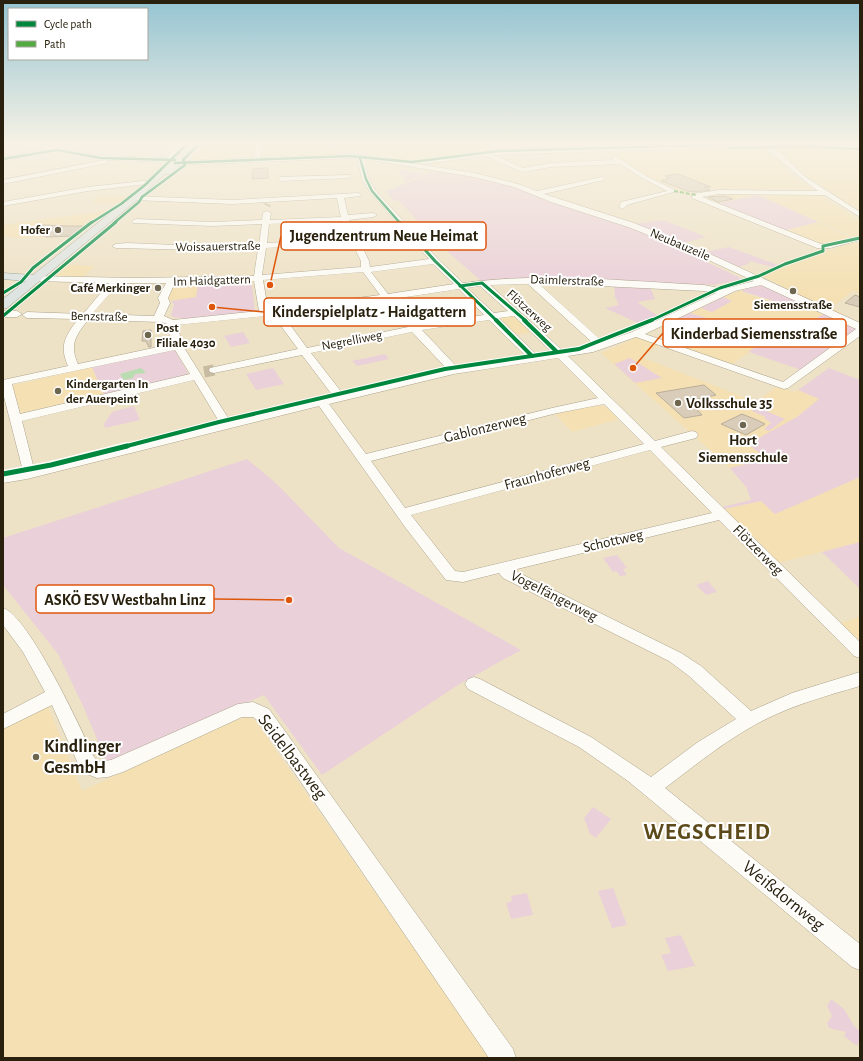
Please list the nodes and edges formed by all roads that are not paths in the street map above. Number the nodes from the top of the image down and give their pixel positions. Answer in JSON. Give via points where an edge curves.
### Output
{"nodes":[{"id":1,"x":827,"y":193,"type":"edge"},
{"id":2,"x":63,"y":194,"type":"edge"},
{"id":3,"x":139,"y":194,"type":"edge"},
{"id":4,"x":280,"y":194,"type":"edge"},
{"id":5,"x":374,"y":194,"type":"joint"},
{"id":6,"x":539,"y":194,"type":"edge"},
{"id":7,"x":664,"y":194,"type":"edge"},
{"id":8,"x":704,"y":194,"type":"edge"},
{"id":9,"x":340,"y":197,"type":"junction"},
{"id":10,"x":134,"y":198,"type":"junction"},
{"id":11,"x":280,"y":200,"type":"junction"},
{"id":12,"x":3,"y":204,"type":"edge"},
{"id":13,"x":268,"y":204,"type":"junction"},
{"id":14,"x":623,"y":207,"type":"dead end"},
{"id":15,"x":391,"y":213,"type":"junction"},
{"id":16,"x":860,"y":214,"type":"edge"},
{"id":17,"x":345,"y":218,"type":"junction"},
{"id":18,"x":136,"y":221,"type":"dead end"},
{"id":19,"x":265,"y":222,"type":"junction"},
{"id":20,"x":410,"y":234,"type":"junction"},
{"id":21,"x":860,"y":238,"type":"edge"},
{"id":22,"x":355,"y":240,"type":"junction"},
{"id":23,"x":116,"y":246,"type":"dead end"},
{"id":24,"x":262,"y":246,"type":"junction"},
{"id":25,"x":435,"y":262,"type":"junction"},
{"id":26,"x":366,"y":271,"type":"junction"},
{"id":27,"x":3,"y":276,"type":"edge"},
{"id":28,"x":35,"y":278,"type":"junction"},
{"id":29,"x":259,"y":279,"type":"junction"},
{"id":30,"x":529,"y":280,"type":"junction"},
{"id":31,"x":116,"y":281,"type":"junction"},
{"id":32,"x":171,"y":282,"type":"junction"},
{"id":33,"x":761,"y":282,"type":"junction"},
{"id":34,"x":482,"y":283,"type":"junction"},
{"id":35,"x":460,"y":286,"type":"junction"},
{"id":36,"x":725,"y":292,"type":"junction"},
{"id":37,"x":386,"y":297,"type":"junction"},
{"id":38,"x":3,"y":305,"type":"edge"},
{"id":39,"x":279,"y":312,"type":"junction"},
{"id":40,"x":515,"y":313,"type":"junction"},
{"id":41,"x":3,"y":314,"type":"edge"},
{"id":42,"x":264,"y":314,"type":"junction"},
{"id":43,"x":491,"y":316,"type":"junction"},
{"id":44,"x":86,"y":317,"type":"junction"},
{"id":45,"x":158,"y":318,"type":"junction"},
{"id":46,"x":171,"y":322,"type":"junction"},
{"id":47,"x":860,"y":327,"type":"edge"},
{"id":48,"x":415,"y":329,"type":"junction"},
{"id":49,"x":860,"y":331,"type":"edge"},
{"id":50,"x":636,"y":334,"type":"junction"},
{"id":51,"x":178,"y":346,"type":"junction"},
{"id":52,"x":602,"y":346,"type":"junction"},
{"id":53,"x":304,"y":350,"type":"junction"},
{"id":54,"x":561,"y":355,"type":"junction"},
{"id":55,"x":535,"y":359,"type":"junction"},
{"id":56,"x":74,"y":368,"type":"junction"},
{"id":57,"x":454,"y":371,"type":"junction"},
{"id":58,"x":203,"y":373,"type":"junction"},
{"id":59,"x":4,"y":383,"type":"edge"},
{"id":60,"x":340,"y":398,"type":"junction"},
{"id":61,"x":606,"y":400,"type":"junction"},
{"id":62,"x":322,"y":402,"type":"junction"},
{"id":63,"x":15,"y":419,"type":"junction"},
{"id":64,"x":227,"y":425,"type":"junction"},
{"id":65,"x":692,"y":434,"type":"dead end"},
{"id":66,"x":652,"y":445,"type":"junction"},
{"id":67,"x":363,"y":459,"type":"junction"},
{"id":68,"x":27,"y":474,"type":"junction"},
{"id":69,"x":3,"y":479,"type":"edge"},
{"id":70,"x":402,"y":512,"type":"junction"},
{"id":71,"x":723,"y":515,"type":"junction"},
{"id":72,"x":503,"y":567,"type":"junction"},
{"id":73,"x":3,"y":614,"type":"edge"},
{"id":74,"x":860,"y":652,"type":"edge"},
{"id":75,"x":860,"y":679,"type":"edge"},
{"id":76,"x":474,"y":684,"type":"dead end"},
{"id":77,"x":56,"y":695,"type":"junction"},
{"id":78,"x":749,"y":720,"type":"junction"},
{"id":79,"x":3,"y":722,"type":"edge"},
{"id":80,"x":650,"y":788,"type":"junction"},
{"id":81,"x":860,"y":959,"type":"edge"},
{"id":82,"x":504,"y":1058,"type":"edge"}],
"edges":[{"from":1,"to":16,"type":"street"},
{"from":2,"to":12,"type":"street"},
{"from":3,"to":10,"type":"main road"},
{"from":4,"to":11,"type":"street"},
{"from":5,"to":9,"type":"street"},
{"from":5,"to":15,"type":"street","name":"Flötzerweg"},
{"from":6,"to":33,"type":"street","name":"Neubauzeile","via":[[665,238],[755,277]]},
{"from":7,"to":14,"type":"street","via":[[624,204]]},
{"from":8,"to":21,"type":"street","via":[[695,196],[811,243],[823,246]]},
{"from":9,"to":11,"type":"street"},
{"from":9,"to":17,"type":"street"},
{"from":10,"to":13,"type":"street"},
{"from":10,"to":28,"type":"main road"},
{"from":11,"to":13,"type":"street"},
{"from":13,"to":19,"type":"street"},
{"from":15,"to":17,"type":"street"},
{"from":15,"to":20,"type":"street","name":"Flötzerweg"},
{"from":17,"to":19,"type":"street"},
{"from":17,"to":22,"type":"street"},
{"from":18,"to":19,"type":"street","via":[[212,224]]},
{"from":19,"to":24,"type":"street"},
{"from":20,"to":22,"type":"street","name":"Woissauerstraße"},
{"from":20,"to":25,"type":"street","name":"Flötzerweg"},
{"from":22,"to":24,"type":"street","name":"Woissauerstraße"},
{"from":22,"to":26,"type":"street","via":[[365,261]]},
{"from":23,"to":24,"type":"street","name":"Woissauerstraße"},
{"from":24,"to":29,"type":"street"},
{"from":25,"to":26,"type":"street","name":"Im Haidgattern"},
{"from":25,"to":35,"type":"street","name":"Flötzerweg"},
{"from":26,"to":29,"type":"street","name":"Im Haidgattern"},
{"from":26,"to":37,"type":"street"},
{"from":27,"to":28,"type":"main road"},
{"from":28,"to":31,"type":"street","name":"Im Haidgattern"},
{"from":28,"to":38,"type":"main road"},
{"from":29,"to":32,"type":"street","name":"Im Haidgattern"},
{"from":29,"to":42,"type":"street"},
{"from":30,"to":34,"type":"street","name":"Daimlerstraße"},
{"from":30,"to":36,"type":"street","name":"Daimlerstraße","via":[[704,288]]},
{"from":30,"to":52,"type":"street"},
{"from":31,"to":32,"type":"street","name":"Im Haidgattern"},
{"from":31,"to":44,"type":"street"},
{"from":32,"to":45,"type":"street"},
{"from":33,"to":36,"type":"street"},
{"from":33,"to":47,"type":"street","name":"Neubauzeile"},
{"from":34,"to":35,"type":"street","name":"Daimlerstraße"},
{"from":34,"to":40,"type":"street","name":"Flötzerweg"},
{"from":35,"to":37,"type":"street","name":"Daimlerstraße"},
{"from":35,"to":43,"type":"street","name":"Flötzerweg"},
{"from":36,"to":50,"type":"street"},
{"from":37,"to":39,"type":"street","name":"Daimlerstraße"},
{"from":37,"to":48,"type":"street"},
{"from":39,"to":42,"type":"street","name":"Daimlerstraße"},
{"from":39,"to":53,"type":"street","via":[[283,322]]},
{"from":40,"to":43,"type":"street","name":"Negrelliweg"},
{"from":40,"to":54,"type":"street","name":"Flötzerweg"},
{"from":41,"to":44,"type":"street","name":"Benzstraße"},
{"from":42,"to":46,"type":"street","name":"Daimlerstraße"},
{"from":43,"to":48,"type":"street","name":"Negrelliweg"},
{"from":43,"to":55,"type":"street","name":"Flötzerweg"},
{"from":44,"to":45,"type":"street","name":"Benzstraße"},
{"from":44,"to":56,"type":"street","via":[[68,346]]},
{"from":45,"to":46,"type":"street","name":"Benzstraße"},
{"from":46,"to":51,"type":"street"},
{"from":48,"to":53,"type":"street","name":"Negrelliweg"},
{"from":48,"to":57,"type":"street"},
{"from":49,"to":50,"type":"street","via":[[784,386]]},
{"from":50,"to":52,"type":"street"},
{"from":51,"to":56,"type":"street"},
{"from":51,"to":58,"type":"street"},
{"from":52,"to":54,"type":"street"},
{"from":53,"to":58,"type":"street","name":"Negrelliweg"},
{"from":53,"to":60,"type":"street"},
{"from":54,"to":55,"type":"street"},
{"from":54,"to":61,"type":"street","name":"Flötzerweg"},
{"from":55,"to":57,"type":"street"},
{"from":56,"to":59,"type":"street"},
{"from":57,"to":60,"type":"street"},
{"from":58,"to":63,"type":"street","name":"Negrelliweg"},
{"from":58,"to":64,"type":"street"},
{"from":59,"to":63,"type":"street"},
{"from":60,"to":62,"type":"street"},
{"from":61,"to":66,"type":"street","name":"Flötzerweg"},
{"from":61,"to":67,"type":"street","name":"Gablonzerweg","via":[[552,411]]},
{"from":62,"to":64,"type":"street"},
{"from":62,"to":67,"type":"street","name":"Vogelfängerweg"},
{"from":63,"to":68,"type":"street","via":[[28,467]]},
{"from":64,"to":68,"type":"street"},
{"from":65,"to":66,"type":"street","name":"Fraunhoferweg"},
{"from":66,"to":70,"type":"street","name":"Fraunhoferweg"},
{"from":66,"to":71,"type":"street","name":"Flötzerweg"},
{"from":67,"to":70,"type":"street","name":"Vogelfängerweg"},
{"from":68,"to":69,"type":"street"},
{"from":70,"to":72,"type":"street","name":"Vogelfängerweg","via":[[451,576],[463,577]]},
{"from":71,"to":72,"type":"street","name":"Schottweg"},
{"from":71,"to":74,"type":"street","name":"Flötzerweg"},
{"from":72,"to":78,"type":"street","name":"Vogelfängerweg","via":[[508,574],[675,657],[695,671]]},
{"from":73,"to":77,"type":"street","name":"Seidelbastweg","via":[[38,661]]},
{"from":75,"to":78,"type":"street","via":[[795,700]]},
{"from":76,"to":80,"type":"street","name":"Weißdornweg","via":[[585,742]]},
{"from":77,"to":79,"type":"street"},
{"from":77,"to":82,"type":"street","name":"Seidelbastweg","via":[[90,768],[97,771],[116,766],[238,711],[252,708],[259,711]]},
{"from":78,"to":80,"type":"street"},
{"from":80,"to":81,"type":"street","name":"Weißdornweg"}]}
